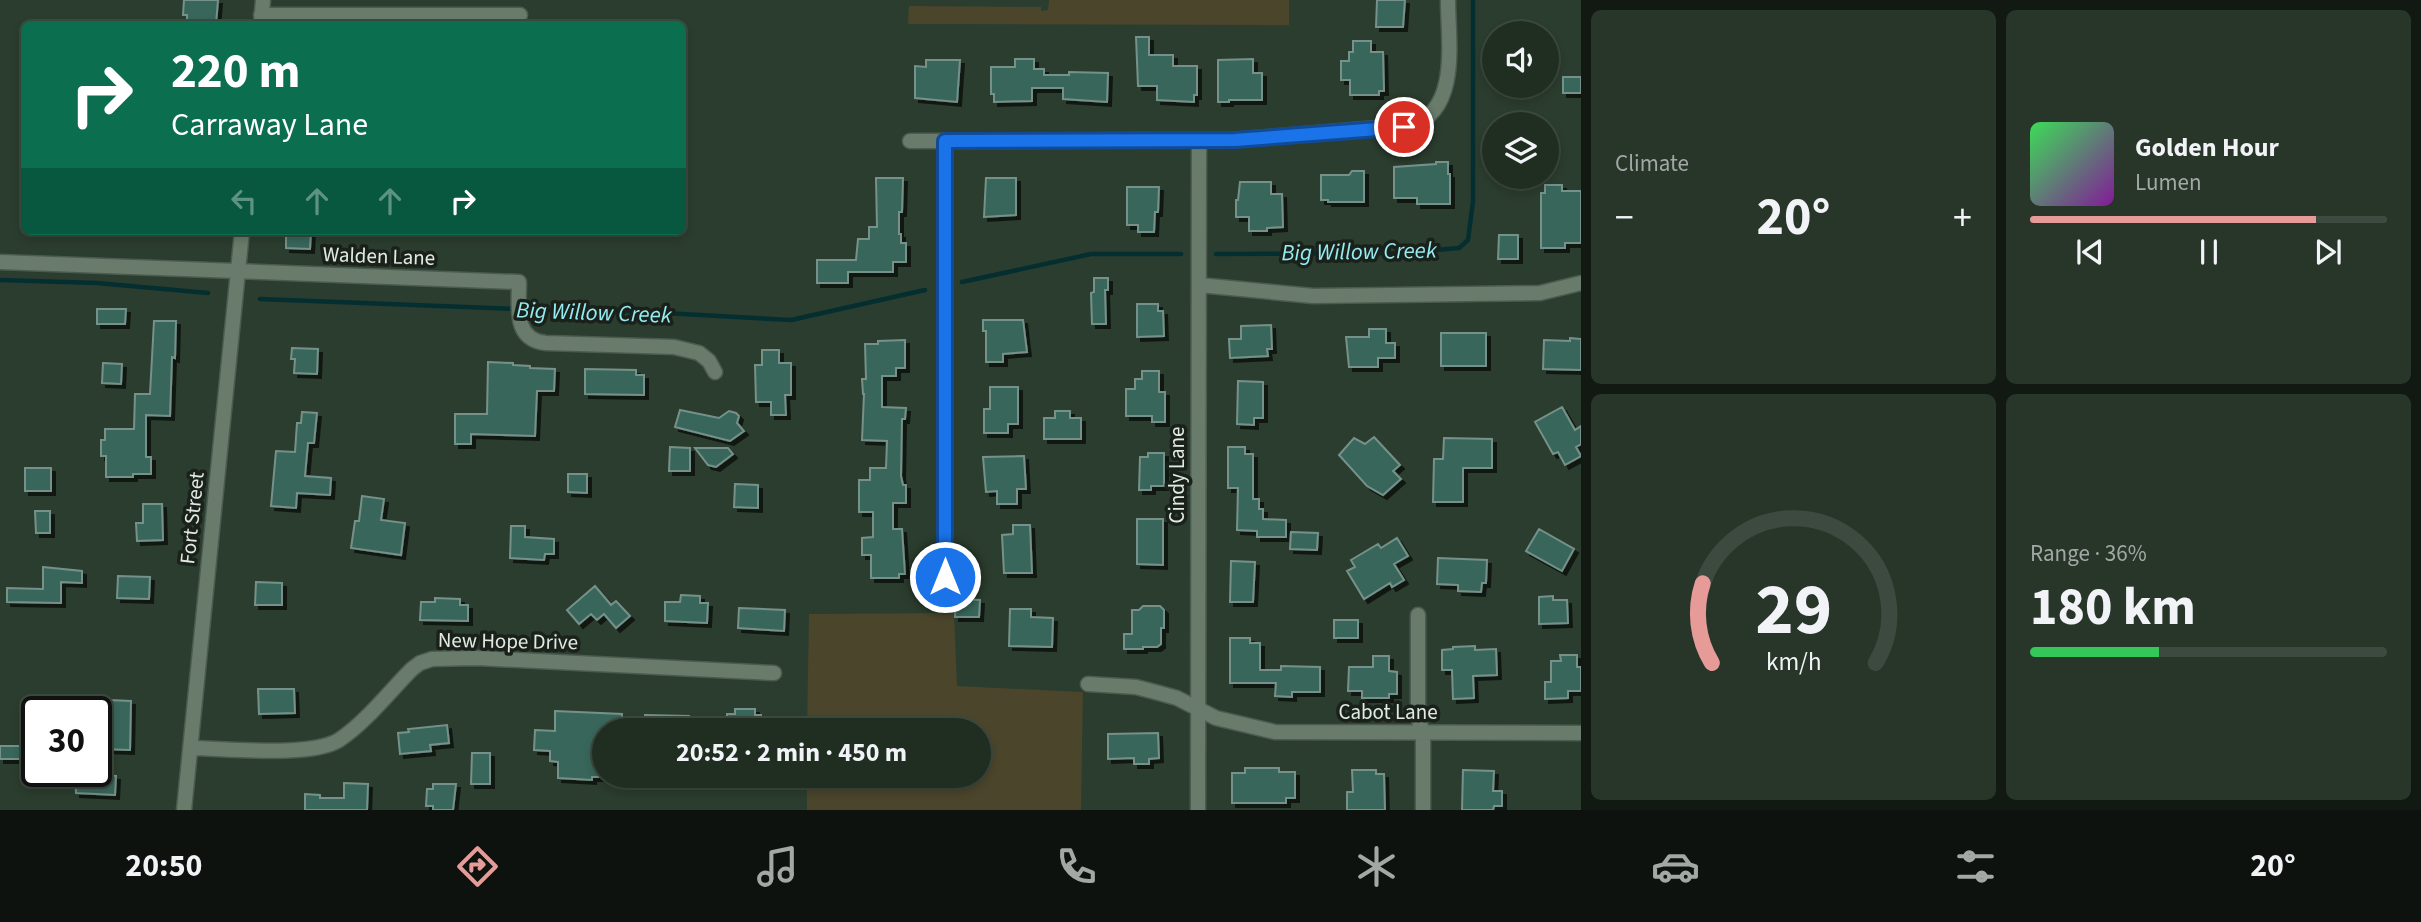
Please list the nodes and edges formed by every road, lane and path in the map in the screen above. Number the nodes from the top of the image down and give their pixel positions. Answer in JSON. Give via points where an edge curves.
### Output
{"nodes":[{"id":1,"x":1448,"y":0,"type":"edge"},
{"id":2,"x":262,"y":13,"type":"edge"},
{"id":3,"x":520,"y":15,"type":"dead end"},
{"id":4,"x":910,"y":141,"type":"dead end"},
{"id":5,"x":945,"y":141,"type":"junction"},
{"id":6,"x":1199,"y":141,"type":"junction"},
{"id":7,"x":242,"y":235,"type":"edge"},
{"id":8,"x":0,"y":262,"type":"edge"},
{"id":9,"x":238,"y":271,"type":"junction"},
{"id":10,"x":1581,"y":283,"type":"edge"},
{"id":11,"x":1199,"y":285,"type":"junction"},
{"id":12,"x":715,"y":372,"type":"dead end"},
{"id":13,"x":945,"y":577,"type":"dead end"},
{"id":14,"x":1418,"y":615,"type":"dead end"},
{"id":15,"x":774,"y":673,"type":"dead end"},
{"id":16,"x":1088,"y":684,"type":"dead end"},
{"id":17,"x":1198,"y":710,"type":"junction"},
{"id":18,"x":1423,"y":733,"type":"junction"},
{"id":19,"x":1581,"y":733,"type":"edge"},
{"id":20,"x":190,"y":748,"type":"junction"},
{"id":21,"x":184,"y":810,"type":"edge"},
{"id":22,"x":1198,"y":810,"type":"edge"},
{"id":23,"x":1423,"y":810,"type":"edge"}],
"edges":[{"from":1,"to":6,"type":"street","via":[[1447,87],[1436,110],[1421,122],[1404,127]]},
{"from":2,"to":3,"type":"street"},
{"from":4,"to":5,"type":"street"},
{"from":5,"to":6,"type":"street"},
{"from":5,"to":13,"type":"street"},
{"from":6,"to":11,"type":"street","name":"Cindy Lane"},
{"from":7,"to":9,"type":"street","name":"Fort Street"},
{"from":8,"to":9,"type":"street","name":"Walden Lane"},
{"from":9,"to":12,"type":"street","name":"Walden Lane","via":[[519,287],[519,320],[527,336],[539,342],[674,347],[699,353]]},
{"from":9,"to":20,"type":"street","name":"Fort Street"},
{"from":10,"to":11,"type":"street","via":[[1540,293],[1313,296]]},
{"from":11,"to":17,"type":"street","name":"Cindy Lane"},
{"from":14,"to":18,"type":"street","via":[[1418,718]]},
{"from":15,"to":20,"type":"street","name":"New Hope Drive","via":[[432,659],[412,669],[351,731],[322,747]]},
{"from":16,"to":17,"type":"street","name":"Cabot Lane","via":[[1136,687],[1177,698]]},
{"from":17,"to":18,"type":"street","name":"Cabot Lane","via":[[1275,732]]},
{"from":17,"to":22,"type":"street","name":"Cindy Lane"},
{"from":18,"to":19,"type":"street","name":"Cabot Lane"},
{"from":18,"to":23,"type":"street"},
{"from":20,"to":21,"type":"street","name":"Fort Street"}]}
